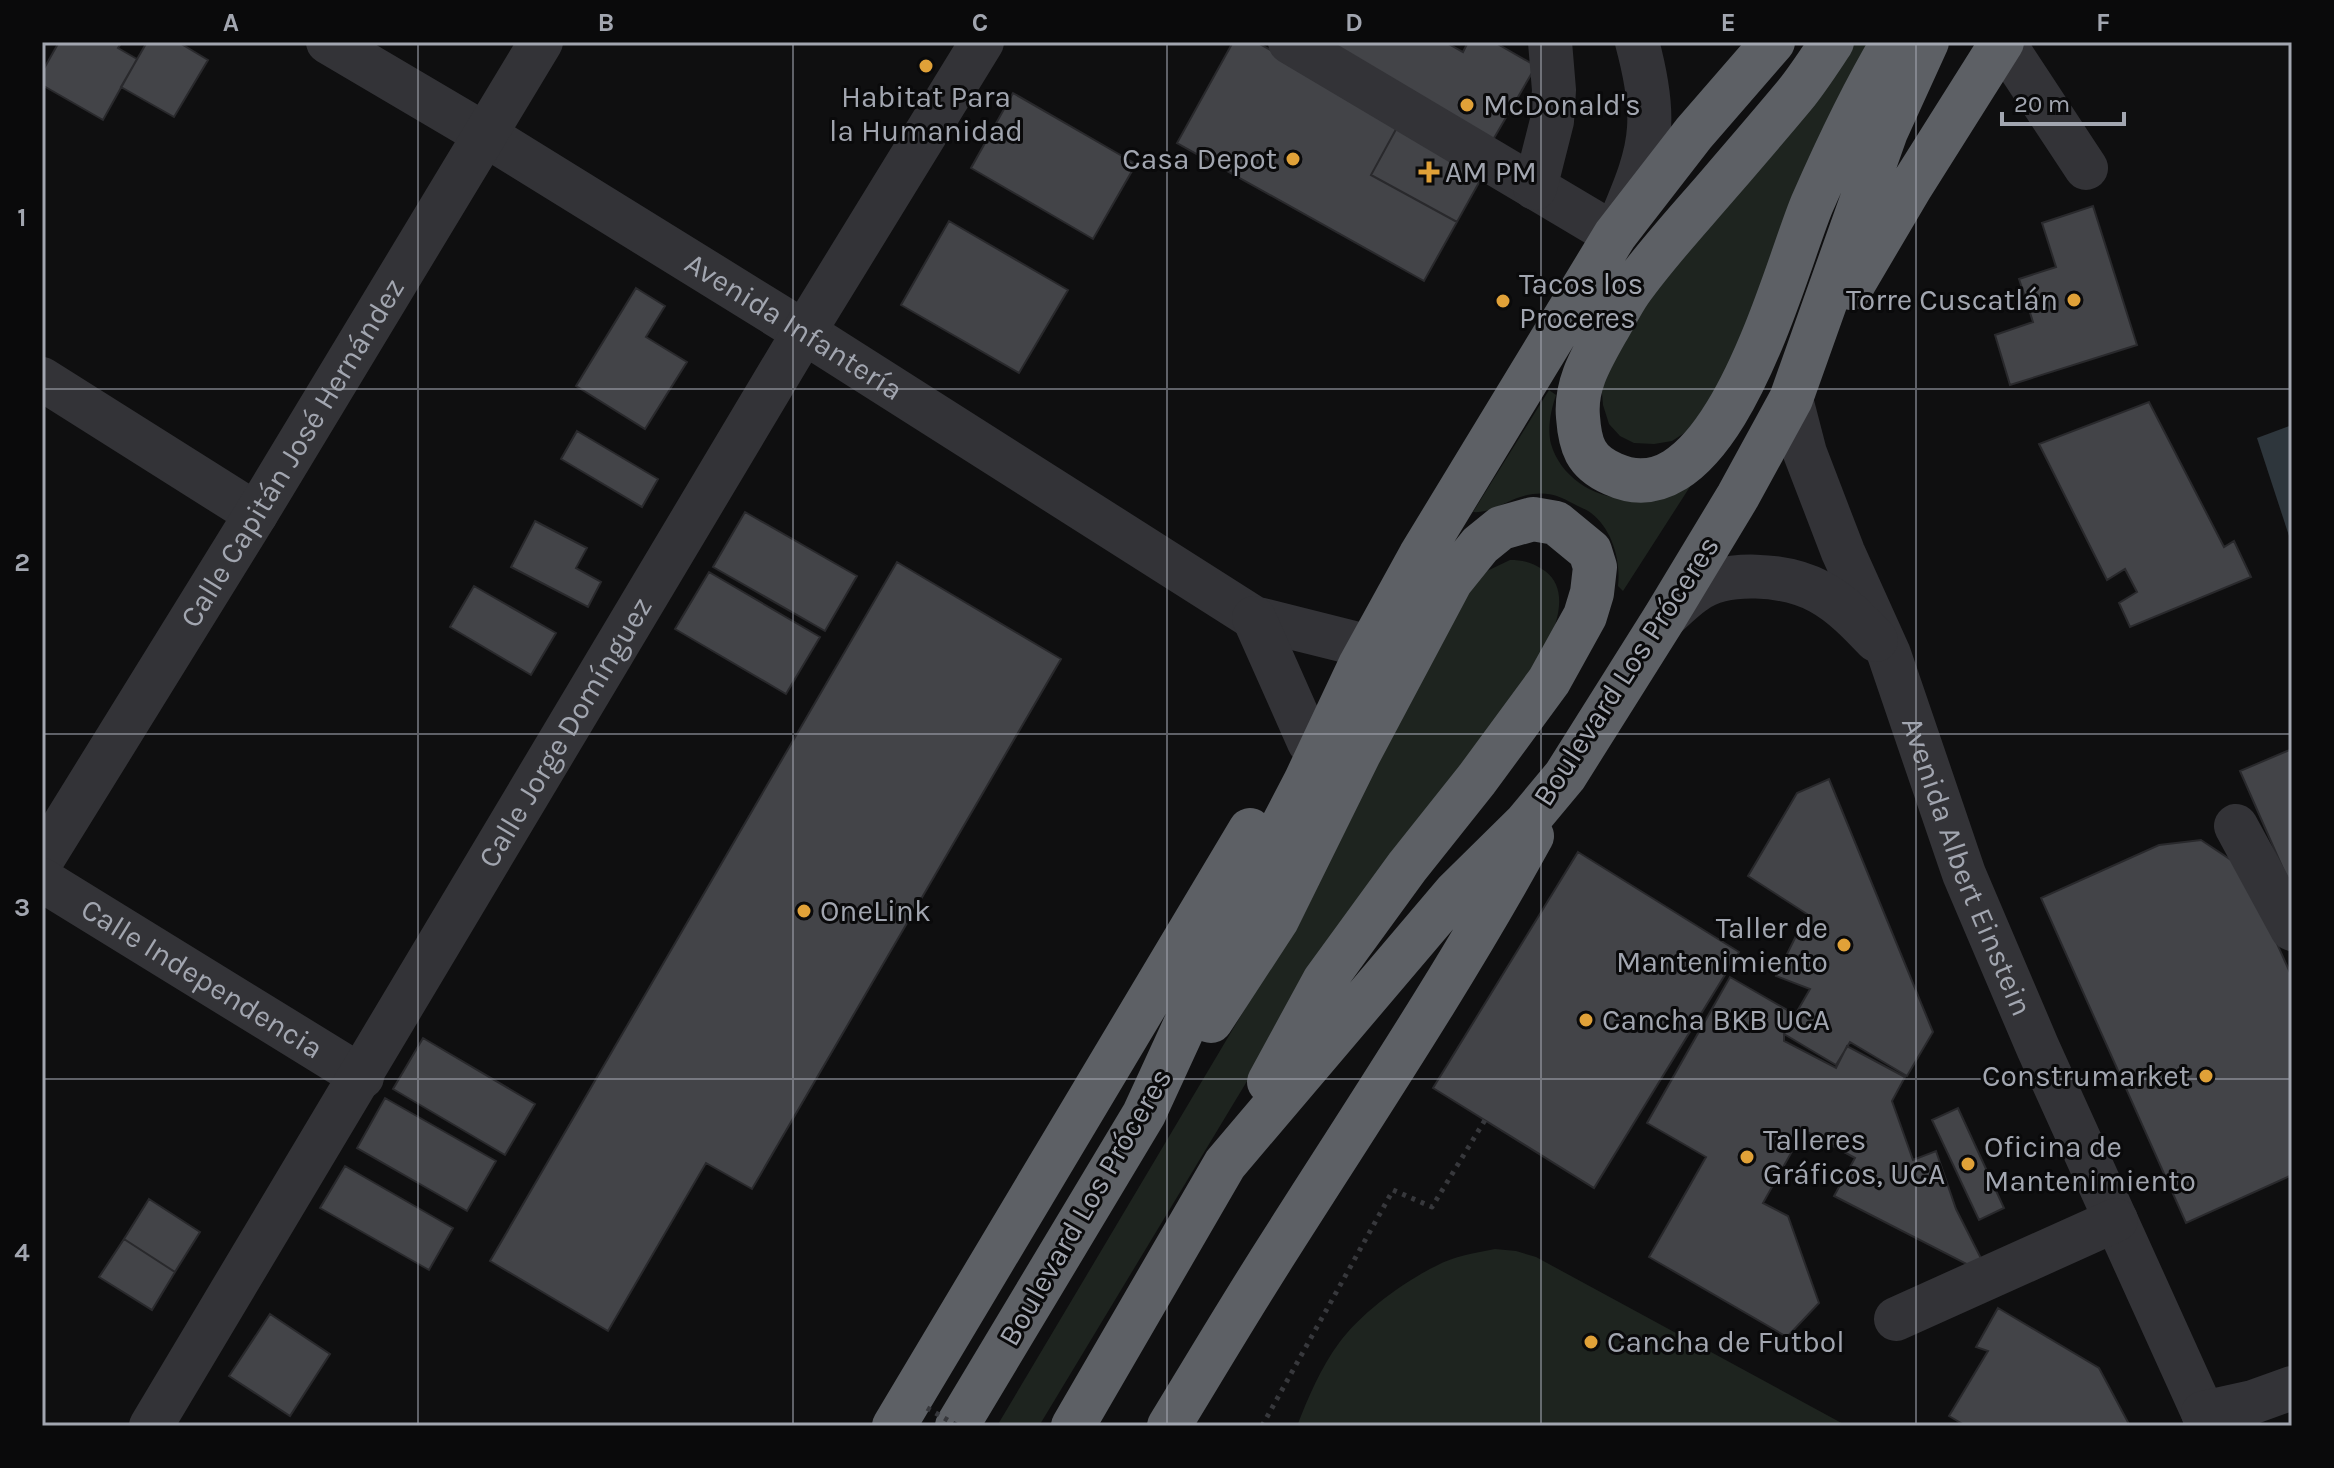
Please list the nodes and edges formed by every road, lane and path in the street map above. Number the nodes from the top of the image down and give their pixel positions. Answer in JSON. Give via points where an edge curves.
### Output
{"nodes":[{"id":1,"x":328,"y":42,"type":"edge"},
{"id":2,"x":541,"y":42,"type":"edge"},
{"id":3,"x":982,"y":42,"type":"edge"},
{"id":4,"x":1290,"y":42,"type":"edge"},
{"id":5,"x":1550,"y":42,"type":"edge"},
{"id":6,"x":1637,"y":42,"type":"edge"},
{"id":7,"x":1773,"y":42,"type":"edge"},
{"id":8,"x":1832,"y":42,"type":"edge"},
{"id":9,"x":1893,"y":42,"type":"edge"},
{"id":10,"x":1927,"y":42,"type":"edge"},
{"id":11,"x":2002,"y":42,"type":"edge"},
{"id":12,"x":484,"y":134,"type":"junction"},
{"id":13,"x":2086,"y":168,"type":"dead end"},
{"id":14,"x":1535,"y":188,"type":"junction"},
{"id":15,"x":1615,"y":235,"type":"junction"},
{"id":16,"x":804,"y":332,"type":"junction"},
{"id":17,"x":42,"y":379,"type":"edge"},
{"id":18,"x":1791,"y":399,"type":"junction"},
{"id":19,"x":256,"y":514,"type":"junction"},
{"id":20,"x":1665,"y":617,"type":"junction"},
{"id":21,"x":1254,"y":618,"type":"junction"},
{"id":22,"x":1889,"y":654,"type":"junction"},
{"id":23,"x":1365,"y":656,"type":"junction"},
{"id":24,"x":1309,"y":742,"type":"junction"},
{"id":25,"x":1565,"y":776,"type":"junction"},
{"id":26,"x":2236,"y":826,"type":"dead end"},
{"id":27,"x":42,"y":860,"type":"edge"},
{"id":28,"x":42,"y":880,"type":"edge"},
{"id":29,"x":2292,"y":929,"type":"edge"},
{"id":30,"x":362,"y":1077,"type":"junction"},
{"id":31,"x":1144,"y":1114,"type":"junction"},
{"id":32,"x":1485,"y":1120,"type":"dead end"},
{"id":33,"x":1225,"y":1164,"type":"junction"},
{"id":34,"x":2116,"y":1220,"type":"junction"},
{"id":35,"x":1896,"y":1319,"type":"dead end"},
{"id":36,"x":2292,"y":1388,"type":"edge"},
{"id":37,"x":2206,"y":1419,"type":"edge"},
{"id":38,"x":934,"y":1422,"type":"edge"},
{"id":39,"x":158,"y":1424,"type":"edge"},
{"id":40,"x":1073,"y":1426,"type":"edge"},
{"id":41,"x":1169,"y":1426,"type":"edge"},
{"id":42,"x":1262,"y":1426,"type":"edge"}],
"edges":[{"from":1,"to":12,"type":"street","name":"Avenida Infantería"},
{"from":2,"to":12,"type":"street","name":"Calle Capitán José Hernández"},
{"from":3,"to":16,"type":"street","name":"Calle Jorge Domínguez"},
{"from":4,"to":14,"type":"street"},
{"from":5,"to":14,"type":"street","via":[[1552,121]]},
{"from":6,"to":15,"type":"street","via":[[1649,129],[1640,174]]},
{"from":7,"to":15,"type":"highway","name":"Boulevard Los Próceres"},
{"from":8,"to":9,"type":"highway","via":[[1797,92],[1629,292],[1584,372],[1577,410],[1580,441],[1600,468],[1616,476],[1653,480],[1677,470],[1719,425],[1751,366],[1817,193]]},
{"from":10,"to":18,"type":"highway","name":"Boulevard Los Próceres","via":[[1886,132]]},
{"from":11,"to":13,"type":"street"},
{"from":11,"to":18,"type":"highway","via":[[1910,188]]},
{"from":12,"to":16,"type":"street","name":"Avenida Infantería"},
{"from":12,"to":19,"type":"street","name":"Calle Capitán José Hernández"},
{"from":14,"to":15,"type":"street"},
{"from":15,"to":23,"type":"highway","name":"Boulevard Los Próceres"},
{"from":16,"to":21,"type":"street","name":"Avenida Infantería"},
{"from":16,"to":30,"type":"street","name":"Calle Jorge Domínguez"},
{"from":17,"to":19,"type":"street"},
{"from":18,"to":20,"type":"highway","name":"Boulevard Los Próceres"},
{"from":18,"to":22,"type":"street","name":"Avenida Albert Einstein","via":[[1827,513]]},
{"from":19,"to":27,"type":"street","name":"Calle Capitán José Hernández"},
{"from":20,"to":22,"type":"street","name":"Avenida Albert Einstein","via":[[1695,590],[1721,580],[1784,580],[1819,591],[1854,617]]},
{"from":20,"to":25,"type":"highway","name":"Boulevard Los Próceres"},
{"from":21,"to":23,"type":"street","name":"Avenida Infantería"},
{"from":21,"to":24,"type":"street"},
{"from":22,"to":34,"type":"street","name":"Avenida Albert Einstein","via":[[1964,874]]},
{"from":23,"to":24,"type":"highway"},
{"from":23,"to":31,"type":"highway","name":"Boulevard Los Próceres","via":[[1236,914]]},
{"from":24,"to":38,"type":"highway","via":[[1243,839]]},
{"from":25,"to":33,"type":"highway","name":"Boulevard Los Próceres","via":[[1455,893]]},
{"from":25,"to":41,"type":"highway","via":[[1485,921]]},
{"from":26,"to":29,"type":"street"},
{"from":28,"to":30,"type":"street","name":"Calle Independencia"},
{"from":30,"to":39,"type":"street","name":"Calle Jorge Domínguez"},
{"from":31,"to":33,"type":"highway","via":[[1277,920],[1451,581],[1501,528],[1533,519],[1556,523],[1590,551],[1595,567],[1585,616],[1549,681],[1324,981]]},
{"from":31,"to":38,"type":"highway","name":"Boulevard Los Próceres"},
{"from":32,"to":42,"type":"path","via":[[1432,1207],[1393,1190]]},
{"from":33,"to":40,"type":"highway","name":"Boulevard Los Próceres"},
{"from":34,"to":35,"type":"street"},
{"from":34,"to":37,"type":"street","name":"Avenida Albert Einstein"},
{"from":36,"to":37,"type":"street"}]}
